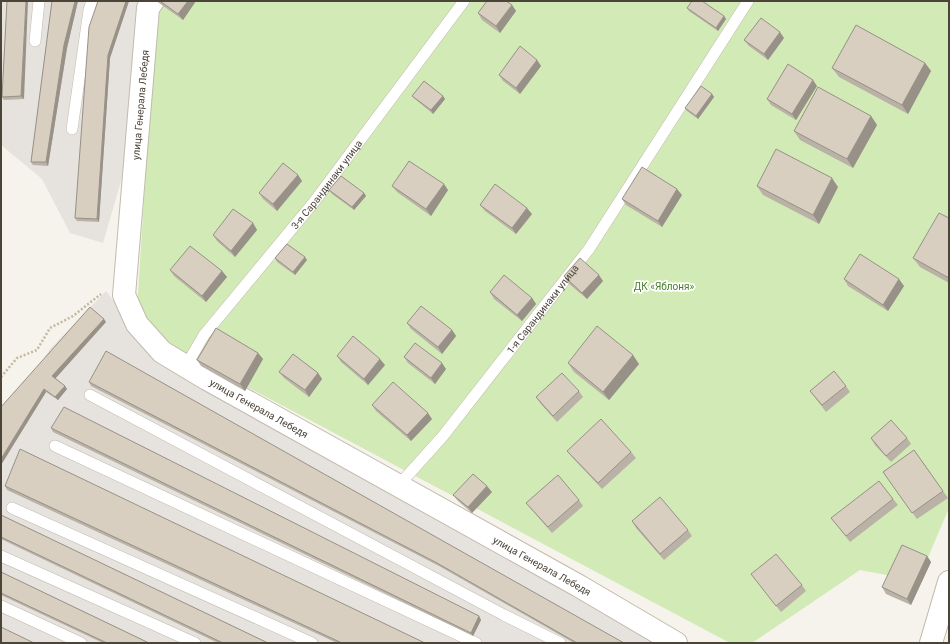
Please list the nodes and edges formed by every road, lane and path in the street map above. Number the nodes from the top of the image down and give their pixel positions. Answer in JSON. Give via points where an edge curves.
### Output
{"nodes":[{"id":1,"x":39,"y":1,"type":"edge"},
{"id":2,"x":92,"y":1,"type":"edge"},
{"id":3,"x":153,"y":1,"type":"edge"},
{"id":4,"x":464,"y":1,"type":"edge"},
{"id":5,"x":748,"y":1,"type":"edge"},
{"id":6,"x":34,"y":41,"type":"dead end"},
{"id":7,"x":72,"y":129,"type":"dead end"},
{"id":8,"x":124,"y":295,"type":"junction"},
{"id":9,"x":186,"y":366,"type":"junction"},
{"id":10,"x":1,"y":377,"type":"edge"},
{"id":11,"x":90,"y":395,"type":"dead end"},
{"id":12,"x":56,"y":446,"type":"dead end"},
{"id":13,"x":399,"y":486,"type":"junction"},
{"id":14,"x":12,"y":508,"type":"dead end"},
{"id":15,"x":1,"y":556,"type":"edge"},
{"id":16,"x":949,"y":582,"type":"edge"},
{"id":17,"x":1,"y":606,"type":"edge"},
{"id":18,"x":81,"y":643,"type":"edge"},
{"id":19,"x":195,"y":643,"type":"edge"},
{"id":20,"x":312,"y":643,"type":"edge"},
{"id":21,"x":476,"y":643,"type":"edge"},
{"id":22,"x":560,"y":643,"type":"edge"},
{"id":23,"x":676,"y":643,"type":"edge"},
{"id":24,"x":931,"y":643,"type":"edge"}],
"edges":[{"from":1,"to":6,"type":"lane"},
{"from":2,"to":7,"type":"lane"},
{"from":3,"to":8,"type":"street","name":"улица Генерала Лебедя","via":[[148,8]]},
{"from":4,"to":9,"type":"lane","name":"3-я Сарандинаки улица","via":[[314,202],[204,336]]},
{"from":5,"to":13,"type":"lane","name":"1-я Сарандинаки улица","via":[[589,249],[443,436]]},
{"from":8,"to":9,"type":"street","name":"улица Генерала Лебедя","via":[[137,324],[162,352]]},
{"from":8,"to":10,"type":"path","via":[[105,291],[74,316],[50,328],[37,350],[17,358]]},
{"from":9,"to":13,"type":"street","name":"улица Генерала Лебедя"},
{"from":11,"to":22,"type":"lane"},
{"from":12,"to":21,"type":"lane"},
{"from":13,"to":23,"type":"street","name":"улица Генерала Лебедя"},
{"from":14,"to":20,"type":"lane"},
{"from":15,"to":19,"type":"lane"},
{"from":16,"to":24,"type":"street"},
{"from":17,"to":18,"type":"lane"}]}
